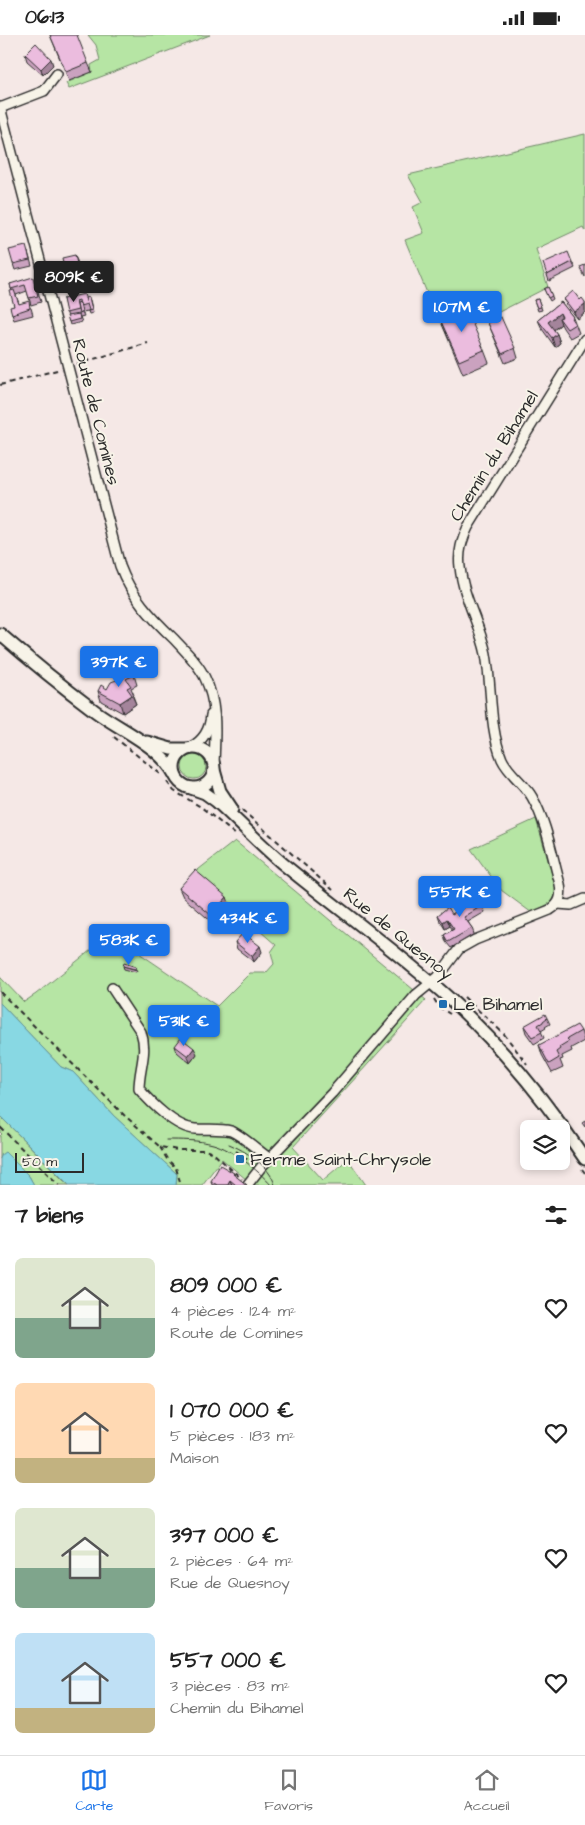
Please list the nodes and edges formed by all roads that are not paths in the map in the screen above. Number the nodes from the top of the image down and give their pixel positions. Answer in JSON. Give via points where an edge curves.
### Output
{"nodes":[{"id":1,"x":57,"y":74,"type":"dead end"},
{"id":2,"x":0,"y":107,"type":"edge"},
{"id":3,"x":585,"y":339,"type":"edge"},
{"id":4,"x":0,"y":633,"type":"edge"},
{"id":5,"x":212,"y":700,"type":"junction"},
{"id":6,"x":134,"y":736,"type":"junction"},
{"id":7,"x":189,"y":748,"type":"junction"},
{"id":8,"x":214,"y":767,"type":"junction"},
{"id":9,"x":175,"y":775,"type":"junction"},
{"id":10,"x":191,"y":788,"type":"junction"},
{"id":11,"x":255,"y":837,"type":"junction"},
{"id":12,"x":585,"y":899,"type":"edge"},
{"id":13,"x":558,"y":904,"type":"junction"},
{"id":14,"x":432,"y":983,"type":"junction"},
{"id":15,"x":112,"y":988,"type":"dead end"},
{"id":16,"x":269,"y":1158,"type":"junction"},
{"id":17,"x":585,"y":1159,"type":"edge"},
{"id":18,"x":248,"y":1184,"type":"edge"}],
"edges":[{"from":1,"to":2,"type":"street","via":[[44,91]]},
{"from":2,"to":5,"type":"street","name":"Route de Comines","via":[[115,552],[125,580],[146,611],[201,670]]},
{"from":3,"to":13,"type":"street","name":"Chemin du Bihamel","via":[[468,527],[460,557],[460,570],[486,655],[502,758],[539,810],[561,890]]},
{"from":4,"to":6,"type":"main road","via":[[81,700]]},
{"from":5,"to":7,"type":"street","name":"Route de Comines","via":[[208,729],[200,742]]},
{"from":5,"to":8,"type":"street","name":"Route de Comines"},
{"from":6,"to":7,"type":"main road","via":[[171,749]]},
{"from":6,"to":9,"type":"main road","via":[[166,761]]},
{"from":7,"to":8,"type":"main road","via":[[205,751]]},
{"from":7,"to":9,"type":"main road","via":[[176,759]]},
{"from":8,"to":10,"type":"main road","via":[[207,783]]},
{"from":8,"to":11,"type":"main road","name":"Rue de Quesnoy","via":[[216,783],[225,800]]},
{"from":9,"to":10,"type":"main road"},
{"from":10,"to":11,"type":"main road","name":"Rue de Quesnoy","via":[[210,796]]},
{"from":11,"to":14,"type":"main road","name":"Rue de Quesnoy"},
{"from":12,"to":13,"type":"street","via":[[571,905]]},
{"from":13,"to":14,"type":"street","via":[[463,947]]},
{"from":14,"to":16,"type":"street","via":[[416,995],[332,1093]]},
{"from":14,"to":17,"type":"main road","name":"Rue de Quesnoy","via":[[514,1065]]},
{"from":15,"to":16,"type":"street","via":[[143,1038],[145,1050],[139,1089],[143,1094],[160,1111],[181,1124],[193,1129],[233,1132]]},
{"from":16,"to":18,"type":"street"}]}
